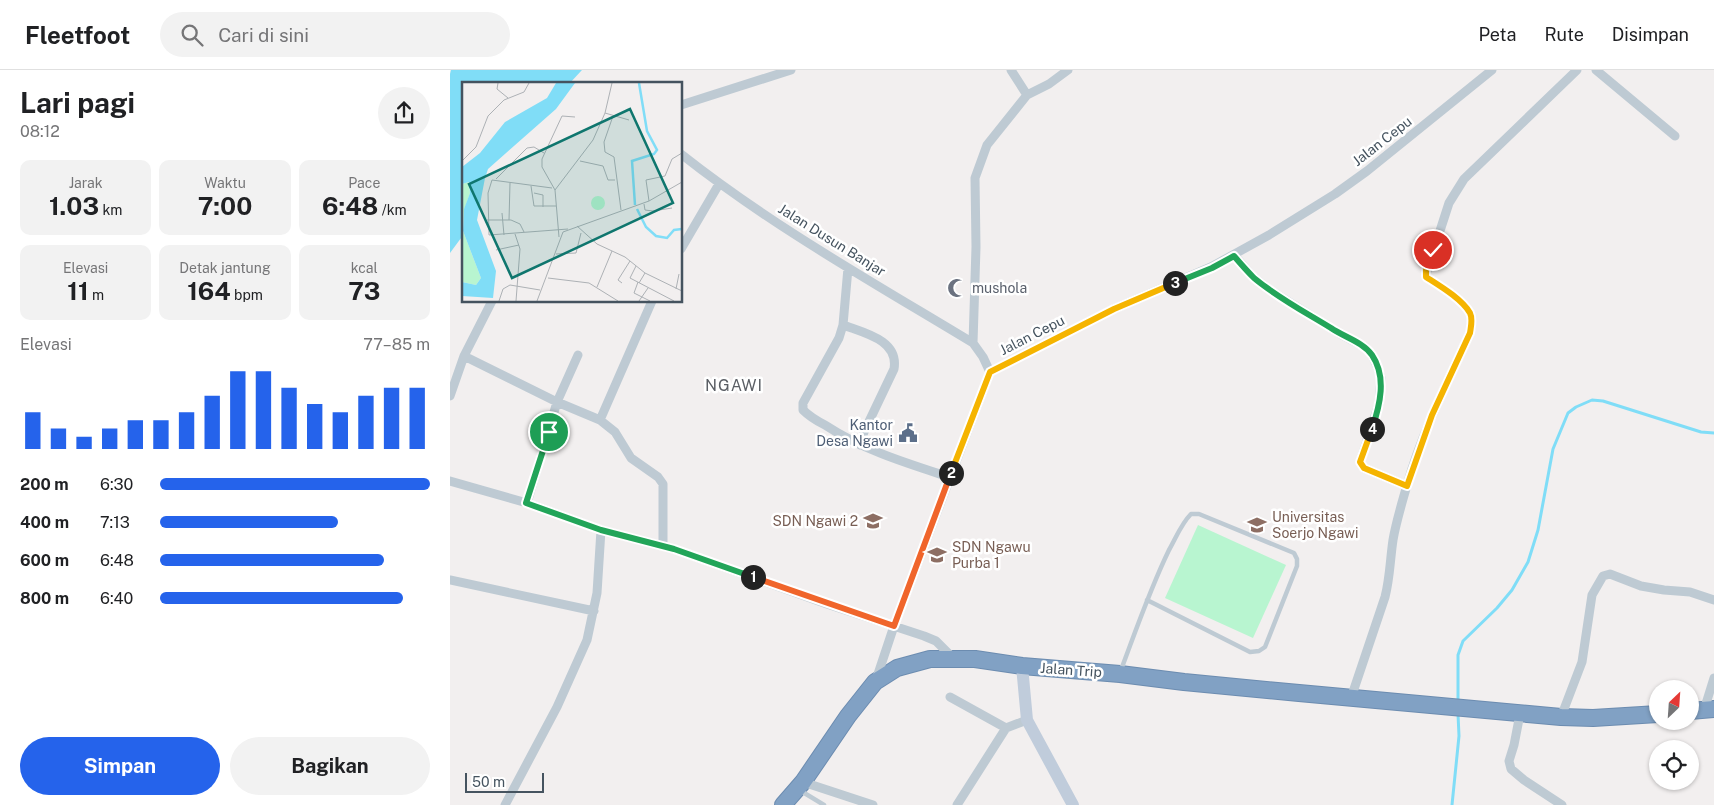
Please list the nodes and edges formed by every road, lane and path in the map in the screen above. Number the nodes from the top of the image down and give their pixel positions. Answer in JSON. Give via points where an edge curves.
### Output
{"nodes":[{"id":1,"x":791,"y":70,"type":"edge"},
{"id":2,"x":1011,"y":70,"type":"edge"},
{"id":3,"x":1068,"y":70,"type":"edge"},
{"id":4,"x":1492,"y":70,"type":"edge"},
{"id":5,"x":1577,"y":70,"type":"edge"},
{"id":6,"x":1596,"y":70,"type":"edge"},
{"id":7,"x":1027,"y":95,"type":"junction"},
{"id":8,"x":682,"y":105,"type":"edge"},
{"id":9,"x":1675,"y":136,"type":"dead end"},
{"id":10,"x":682,"y":155,"type":"edge"},
{"id":11,"x":719,"y":184,"type":"junction"},
{"id":12,"x":682,"y":247,"type":"edge"},
{"id":13,"x":1234,"y":256,"type":"junction"},
{"id":14,"x":848,"y":268,"type":"junction"},
{"id":15,"x":491,"y":302,"type":"edge"},
{"id":16,"x":652,"y":302,"type":"edge"},
{"id":17,"x":844,"y":326,"type":"junction"},
{"id":18,"x":973,"y":343,"type":"junction"},
{"id":19,"x":578,"y":355,"type":"dead end"},
{"id":20,"x":464,"y":356,"type":"junction"},
{"id":21,"x":990,"y":372,"type":"junction"},
{"id":22,"x":450,"y":396,"type":"edge"},
{"id":23,"x":557,"y":402,"type":"junction"},
{"id":24,"x":600,"y":420,"type":"junction"},
{"id":25,"x":860,"y":445,"type":"junction"},
{"id":26,"x":949,"y":477,"type":"junction"},
{"id":27,"x":450,"y":481,"type":"edge"},
{"id":28,"x":1407,"y":486,"type":"junction"},
{"id":29,"x":526,"y":503,"type":"junction"},
{"id":30,"x":601,"y":530,"type":"junction"},
{"id":31,"x":663,"y":546,"type":"junction"},
{"id":32,"x":450,"y":580,"type":"edge"},
{"id":33,"x":1147,"y":600,"type":"junction"},
{"id":34,"x":1714,"y":600,"type":"edge"},
{"id":35,"x":594,"y":611,"type":"junction"},
{"id":36,"x":894,"y":626,"type":"junction"},
{"id":37,"x":953,"y":658,"type":"junction"},
{"id":38,"x":1022,"y":666,"type":"junction"},
{"id":39,"x":1120,"y":674,"type":"junction"},
{"id":40,"x":1714,"y":678,"type":"edge"},
{"id":41,"x":875,"y":682,"type":"junction"},
{"id":42,"x":950,"y":697,"type":"dead end"},
{"id":43,"x":1350,"y":698,"type":"junction"},
{"id":44,"x":1703,"y":710,"type":"edge"},
{"id":45,"x":1520,"y":714,"type":"junction"},
{"id":46,"x":1649,"y":715,"type":"edge"},
{"id":47,"x":1561,"y":717,"type":"junction"},
{"id":48,"x":1027,"y":720,"type":"junction"},
{"id":49,"x":1006,"y":728,"type":"junction"},
{"id":50,"x":800,"y":785,"type":"junction"},
{"id":51,"x":505,"y":805,"type":"edge"},
{"id":52,"x":783,"y":805,"type":"edge"},
{"id":53,"x":824,"y":805,"type":"edge"},
{"id":54,"x":873,"y":805,"type":"edge"},
{"id":55,"x":956,"y":805,"type":"edge"},
{"id":56,"x":1073,"y":805,"type":"edge"},
{"id":57,"x":1562,"y":805,"type":"edge"}],
"edges":[{"from":1,"to":8,"type":"street"},
{"from":2,"to":7,"type":"street"},
{"from":3,"to":7,"type":"street"},
{"from":4,"to":13,"type":"street","name":"Jalan Cepu","via":[[1368,171]]},
{"from":5,"to":28,"type":"street","via":[[1464,179],[1449,203],[1426,277],[1454,296],[1470,314],[1472,323],[1432,415]]},
{"from":6,"to":9,"type":"street"},
{"from":7,"to":18,"type":"street","via":[[987,145],[975,178]]},
{"from":10,"to":11,"type":"street","name":"Jalan Dusun Banjar"},
{"from":11,"to":12,"type":"street"},
{"from":11,"to":14,"type":"street","name":"Jalan Dusun Banjar"},
{"from":13,"to":21,"type":"street","name":"Jalan Cepu","via":[[1114,309]]},
{"from":13,"to":28,"type":"street","via":[[1270,290],[1365,347],[1372,356],[1381,378],[1379,404],[1360,462],[1364,468]]},
{"from":14,"to":17,"type":"street"},
{"from":14,"to":18,"type":"street","name":"Jalan Dusun Banjar"},
{"from":15,"to":20,"type":"street"},
{"from":16,"to":24,"type":"street"},
{"from":17,"to":25,"type":"street","via":[[878,338],[892,351],[896,361]]},
{"from":17,"to":25,"type":"street","via":[[802,410]]},
{"from":18,"to":21,"type":"street"},
{"from":19,"to":23,"type":"street"},
{"from":20,"to":22,"type":"street"},
{"from":20,"to":23,"type":"street"},
{"from":21,"to":26,"type":"street","name":"Jalan Cepu"},
{"from":23,"to":24,"type":"street"},
{"from":23,"to":29,"type":"street"},
{"from":24,"to":31,"type":"street","via":[[615,432],[635,462],[661,480]]},
{"from":25,"to":26,"type":"street"},
{"from":26,"to":36,"type":"street","name":"Jalan Cepu"},
{"from":27,"to":29,"type":"street"},
{"from":28,"to":43,"type":"street","via":[[1393,541],[1387,589]]},
{"from":29,"to":30,"type":"street"},
{"from":30,"to":31,"type":"street"},
{"from":30,"to":35,"type":"street"},
{"from":31,"to":36,"type":"street"},
{"from":32,"to":35,"type":"street"},
{"from":33,"to":33,"type":"lane","via":[[1162,564],[1184,521],[1191,514],[1199,514],[1294,553],[1297,559],[1286,597],[1265,647],[1259,652],[1250,652]]},
{"from":33,"to":39,"type":"lane"},
{"from":34,"to":47,"type":"street","via":[[1690,592],[1641,586],[1605,574],[1592,595],[1582,662]]},
{"from":35,"to":51,"type":"street","via":[[587,640],[568,682]]},
{"from":36,"to":37,"type":"street","via":[[936,641]]},
{"from":36,"to":41,"type":"street","name":"Jalan Cepu"},
{"from":37,"to":38,"type":"highway","name":"Jalan Trip"},
{"from":37,"to":41,"type":"highway","name":"Jalan Trip","via":[[918,661],[897,668]]},
{"from":38,"to":39,"type":"highway","name":"Jalan Trip"},
{"from":38,"to":48,"type":"main road"},
{"from":39,"to":43,"type":"highway","name":"Jalan Trip"},
{"from":40,"to":44,"type":"street"},
{"from":41,"to":50,"type":"highway","name":"Jalan Trip"},
{"from":42,"to":49,"type":"street"},
{"from":43,"to":45,"type":"highway","name":"Jalan Trip"},
{"from":45,"to":47,"type":"highway","name":"Jalan Trip"},
{"from":45,"to":57,"type":"street","via":[[1509,761],[1512,769]]},
{"from":46,"to":47,"type":"highway","name":"Jalan Trip"},
{"from":48,"to":49,"type":"street"},
{"from":48,"to":56,"type":"main road"},
{"from":49,"to":55,"type":"street"},
{"from":50,"to":52,"type":"highway","name":"Jalan Trip"},
{"from":50,"to":53,"type":"lane"},
{"from":50,"to":54,"type":"street"}]}
